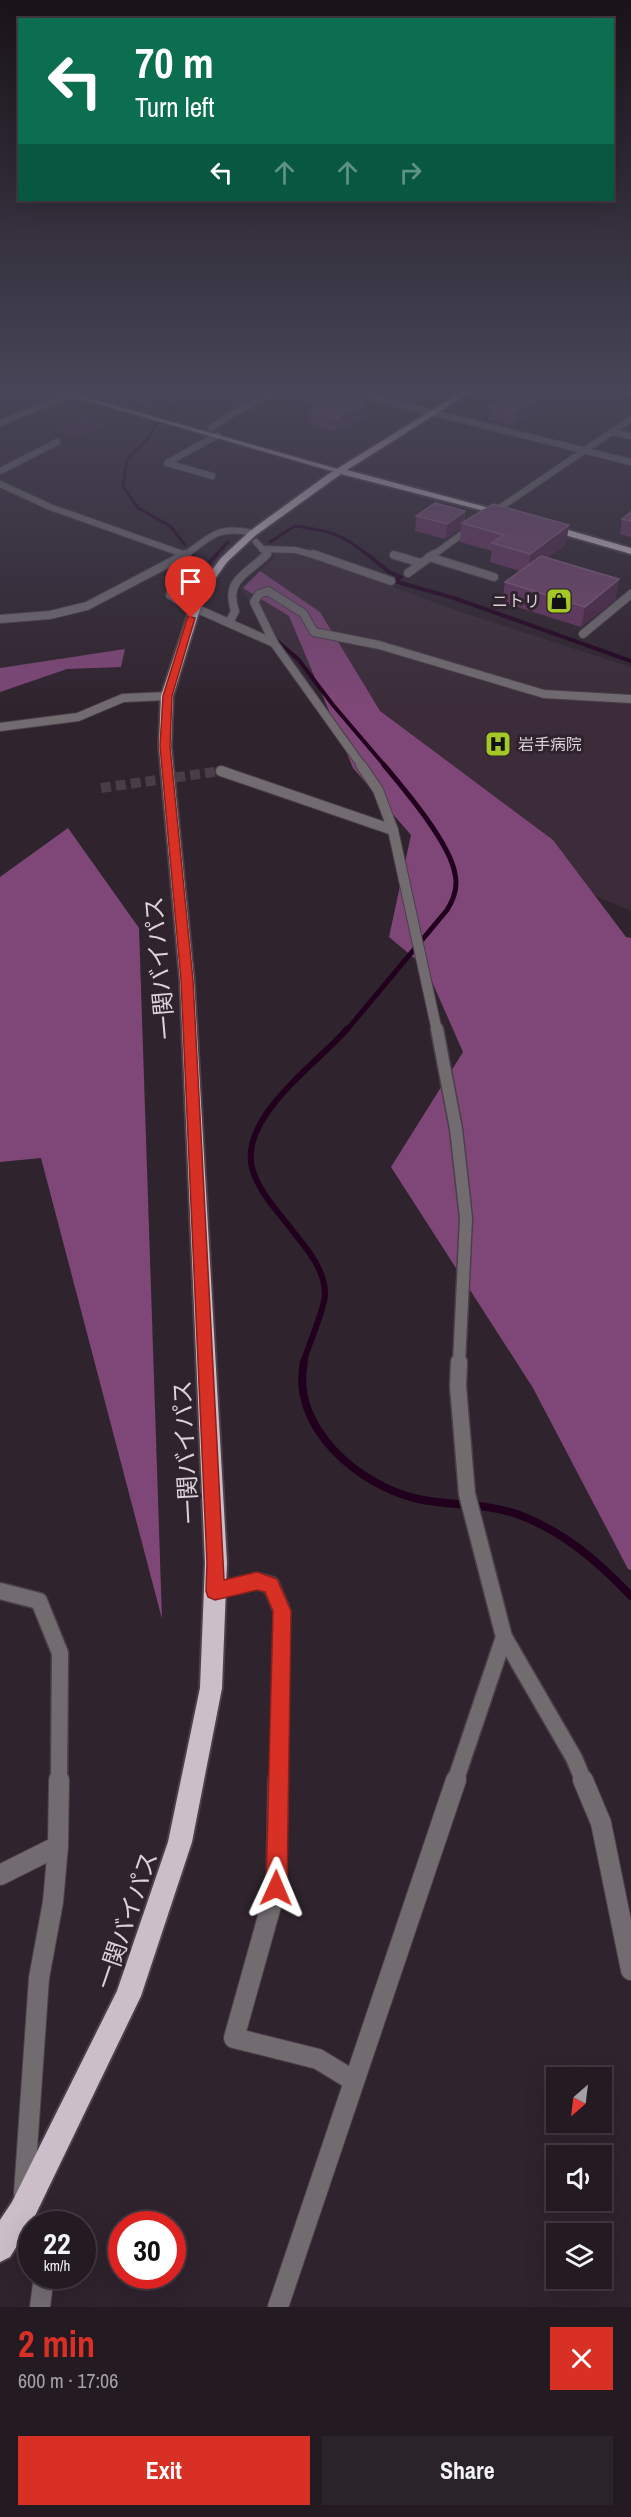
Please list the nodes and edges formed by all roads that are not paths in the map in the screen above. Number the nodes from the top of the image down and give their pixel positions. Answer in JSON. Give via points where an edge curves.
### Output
{"nodes":[{"id":1,"x":25,"y":496,"type":"edge"},
{"id":2,"x":316,"y":496,"type":"edge"},
{"id":3,"x":445,"y":496,"type":"edge"},
{"id":4,"x":518,"y":496,"type":"edge"},
{"id":5,"x":497,"y":510,"type":"junction"},
{"id":6,"x":513,"y":514,"type":"edge"},
{"id":7,"x":257,"y":542,"type":"junction"},
{"id":8,"x":631,"y":544,"type":"edge"},
{"id":9,"x":631,"y":551,"type":"edge"},
{"id":10,"x":183,"y":554,"type":"junction"},
{"id":11,"x":394,"y":555,"type":"dead end"},
{"id":12,"x":429,"y":557,"type":"junction"},
{"id":13,"x":176,"y":561,"type":"junction"},
{"id":14,"x":421,"y":563,"type":"junction"},
{"id":15,"x":408,"y":573,"type":"dead end"},
{"id":16,"x":494,"y":577,"type":"dead end"},
{"id":17,"x":390,"y":581,"type":"dead end"},
{"id":18,"x":631,"y":594,"type":"edge"},
{"id":19,"x":191,"y":610,"type":"junction"},
{"id":20,"x":0,"y":619,"type":"edge"},
{"id":21,"x":230,"y":621,"type":"junction"},
{"id":22,"x":583,"y":634,"type":"dead end"},
{"id":23,"x":274,"y":643,"type":"junction"},
{"id":24,"x":167,"y":696,"type":"junction"},
{"id":25,"x":631,"y":699,"type":"edge"},
{"id":26,"x":0,"y":727,"type":"edge"},
{"id":27,"x":221,"y":771,"type":"tunnel mouth"},
{"id":28,"x":393,"y":830,"type":"junction"},
{"id":29,"x":0,"y":1591,"type":"edge"},
{"id":30,"x":215,"y":1591,"type":"junction"},
{"id":31,"x":504,"y":1637,"type":"junction"},
{"id":32,"x":58,"y":1846,"type":"junction"},
{"id":33,"x":0,"y":1875,"type":"edge"},
{"id":34,"x":631,"y":1970,"type":"edge"},
{"id":35,"x":354,"y":2080,"type":"junction"},
{"id":36,"x":22,"y":2211,"type":"edge"},
{"id":37,"x":22,"y":2211,"type":"edge"},
{"id":38,"x":18,"y":2218,"type":"edge"},
{"id":39,"x":5,"y":2239,"type":"edge"},
{"id":40,"x":43,"y":2289,"type":"edge"},
{"id":41,"x":40,"y":2307,"type":"edge"},
{"id":42,"x":278,"y":2307,"type":"edge"}],
"edges":[{"from":1,"to":10,"type":"street"},
{"from":2,"to":7,"type":"highway","name":"一関バイパス"},
{"from":3,"to":5,"type":"highway"},
{"from":4,"to":5,"type":"street"},
{"from":5,"to":6,"type":"highway"},
{"from":5,"to":12,"type":"street"},
{"from":7,"to":10,"type":"street","via":[[234,529],[221,530]]},
{"from":7,"to":17,"type":"street","via":[[318,556]]},
{"from":7,"to":19,"type":"highway","name":"一関バイパス"},
{"from":7,"to":21,"type":"street","via":[[267,554],[231,588],[229,596],[235,611]]},
{"from":8,"to":9,"type":"highway","via":[[540,522]]},
{"from":10,"to":13,"type":"street"},
{"from":11,"to":14,"type":"street"},
{"from":12,"to":14,"type":"street"},
{"from":12,"to":16,"type":"street"},
{"from":13,"to":19,"type":"street","via":[[177,576],[170,595]]},
{"from":13,"to":20,"type":"street","via":[[87,606],[50,615]]},
{"from":14,"to":15,"type":"street"},
{"from":18,"to":22,"type":"street"},
{"from":19,"to":21,"type":"street"},
{"from":19,"to":24,"type":"highway","name":"一関バイパス"},
{"from":21,"to":23,"type":"street"},
{"from":23,"to":25,"type":"street","via":[[254,602],[259,594],[268,591],[303,613],[314,632],[379,645],[520,686],[529,692]]},
{"from":23,"to":28,"type":"street","via":[[378,790]]},
{"from":24,"to":26,"type":"street","via":[[123,698],[78,717]]},
{"from":24,"to":30,"type":"highway","name":"一関バイパス","via":[[169,803],[187,980]]},
{"from":27,"to":28,"type":"street"},
{"from":28,"to":31,"type":"street","via":[[456,1129],[466,1218],[458,1386],[466,1494]]},
{"from":29,"to":32,"type":"street","via":[[39,1601],[60,1653]]},
{"from":30,"to":35,"type":"street","via":[[257,1581],[271,1585],[282,1611],[276,1888],[234,2038],[318,2059]]},
{"from":30,"to":36,"type":"highway","name":"一関バイパス","via":[[211,1688],[180,1842],[128,1996]]},
{"from":31,"to":34,"type":"street","via":[[574,1758],[601,1823]]},
{"from":31,"to":35,"type":"street"},
{"from":32,"to":33,"type":"street"},
{"from":32,"to":37,"type":"street","via":[[53,1902],[39,1978]]},
{"from":35,"to":42,"type":"street"},
{"from":38,"to":39,"type":"highway","name":"一関バイパス"},
{"from":40,"to":41,"type":"street"}]}
